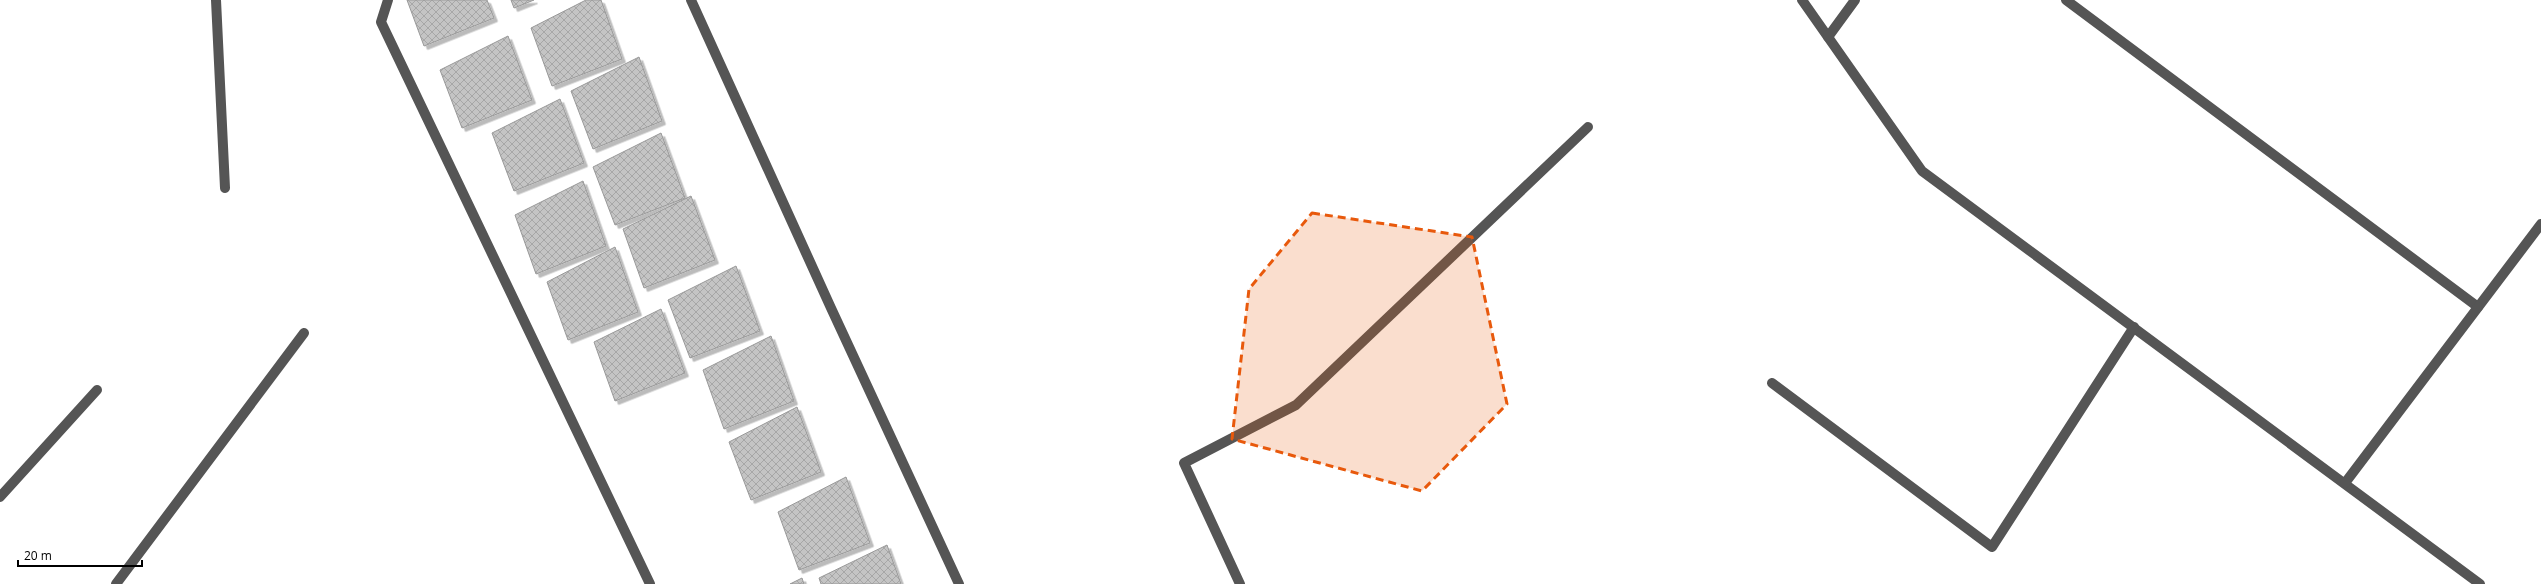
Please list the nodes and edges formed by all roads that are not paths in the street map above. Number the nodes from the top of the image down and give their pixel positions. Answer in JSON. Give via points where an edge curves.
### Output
{"nodes":[{"id":1,"x":216,"y":0,"type":"edge"},
{"id":2,"x":388,"y":0,"type":"edge"},
{"id":3,"x":692,"y":0,"type":"edge"},
{"id":4,"x":1802,"y":0,"type":"edge"},
{"id":5,"x":1855,"y":0,"type":"edge"},
{"id":6,"x":2066,"y":0,"type":"edge"},
{"id":7,"x":1828,"y":37,"type":"junction"},
{"id":8,"x":1588,"y":127,"type":"dead end"},
{"id":9,"x":225,"y":188,"type":"dead end"},
{"id":10,"x":2541,"y":224,"type":"edge"},
{"id":11,"x":2478,"y":307,"type":"junction"},
{"id":12,"x":2134,"y":327,"type":"junction"},
{"id":13,"x":304,"y":333,"type":"dead end"},
{"id":14,"x":1772,"y":383,"type":"dead end"},
{"id":15,"x":96,"y":390,"type":"dead end"},
{"id":16,"x":2345,"y":483,"type":"junction"},
{"id":17,"x":0,"y":498,"type":"edge"},
{"id":18,"x":116,"y":584,"type":"edge"},
{"id":19,"x":650,"y":584,"type":"edge"},
{"id":20,"x":959,"y":584,"type":"edge"},
{"id":21,"x":1240,"y":584,"type":"edge"},
{"id":22,"x":2480,"y":584,"type":"edge"}],
"edges":[{"from":1,"to":9,"type":"street"},
{"from":2,"to":19,"type":"street","via":[[381,22]]},
{"from":3,"to":20,"type":"street"},
{"from":4,"to":7,"type":"street"},
{"from":5,"to":7,"type":"street"},
{"from":6,"to":11,"type":"street"},
{"from":7,"to":12,"type":"street","via":[[1922,171]]},
{"from":8,"to":21,"type":"street","via":[[1296,405],[1184,463]]},
{"from":10,"to":11,"type":"street"},
{"from":11,"to":16,"type":"street"},
{"from":12,"to":14,"type":"street","via":[[1992,547]]},
{"from":12,"to":16,"type":"street"},
{"from":13,"to":18,"type":"street"},
{"from":15,"to":17,"type":"street"},
{"from":16,"to":22,"type":"street"}]}
